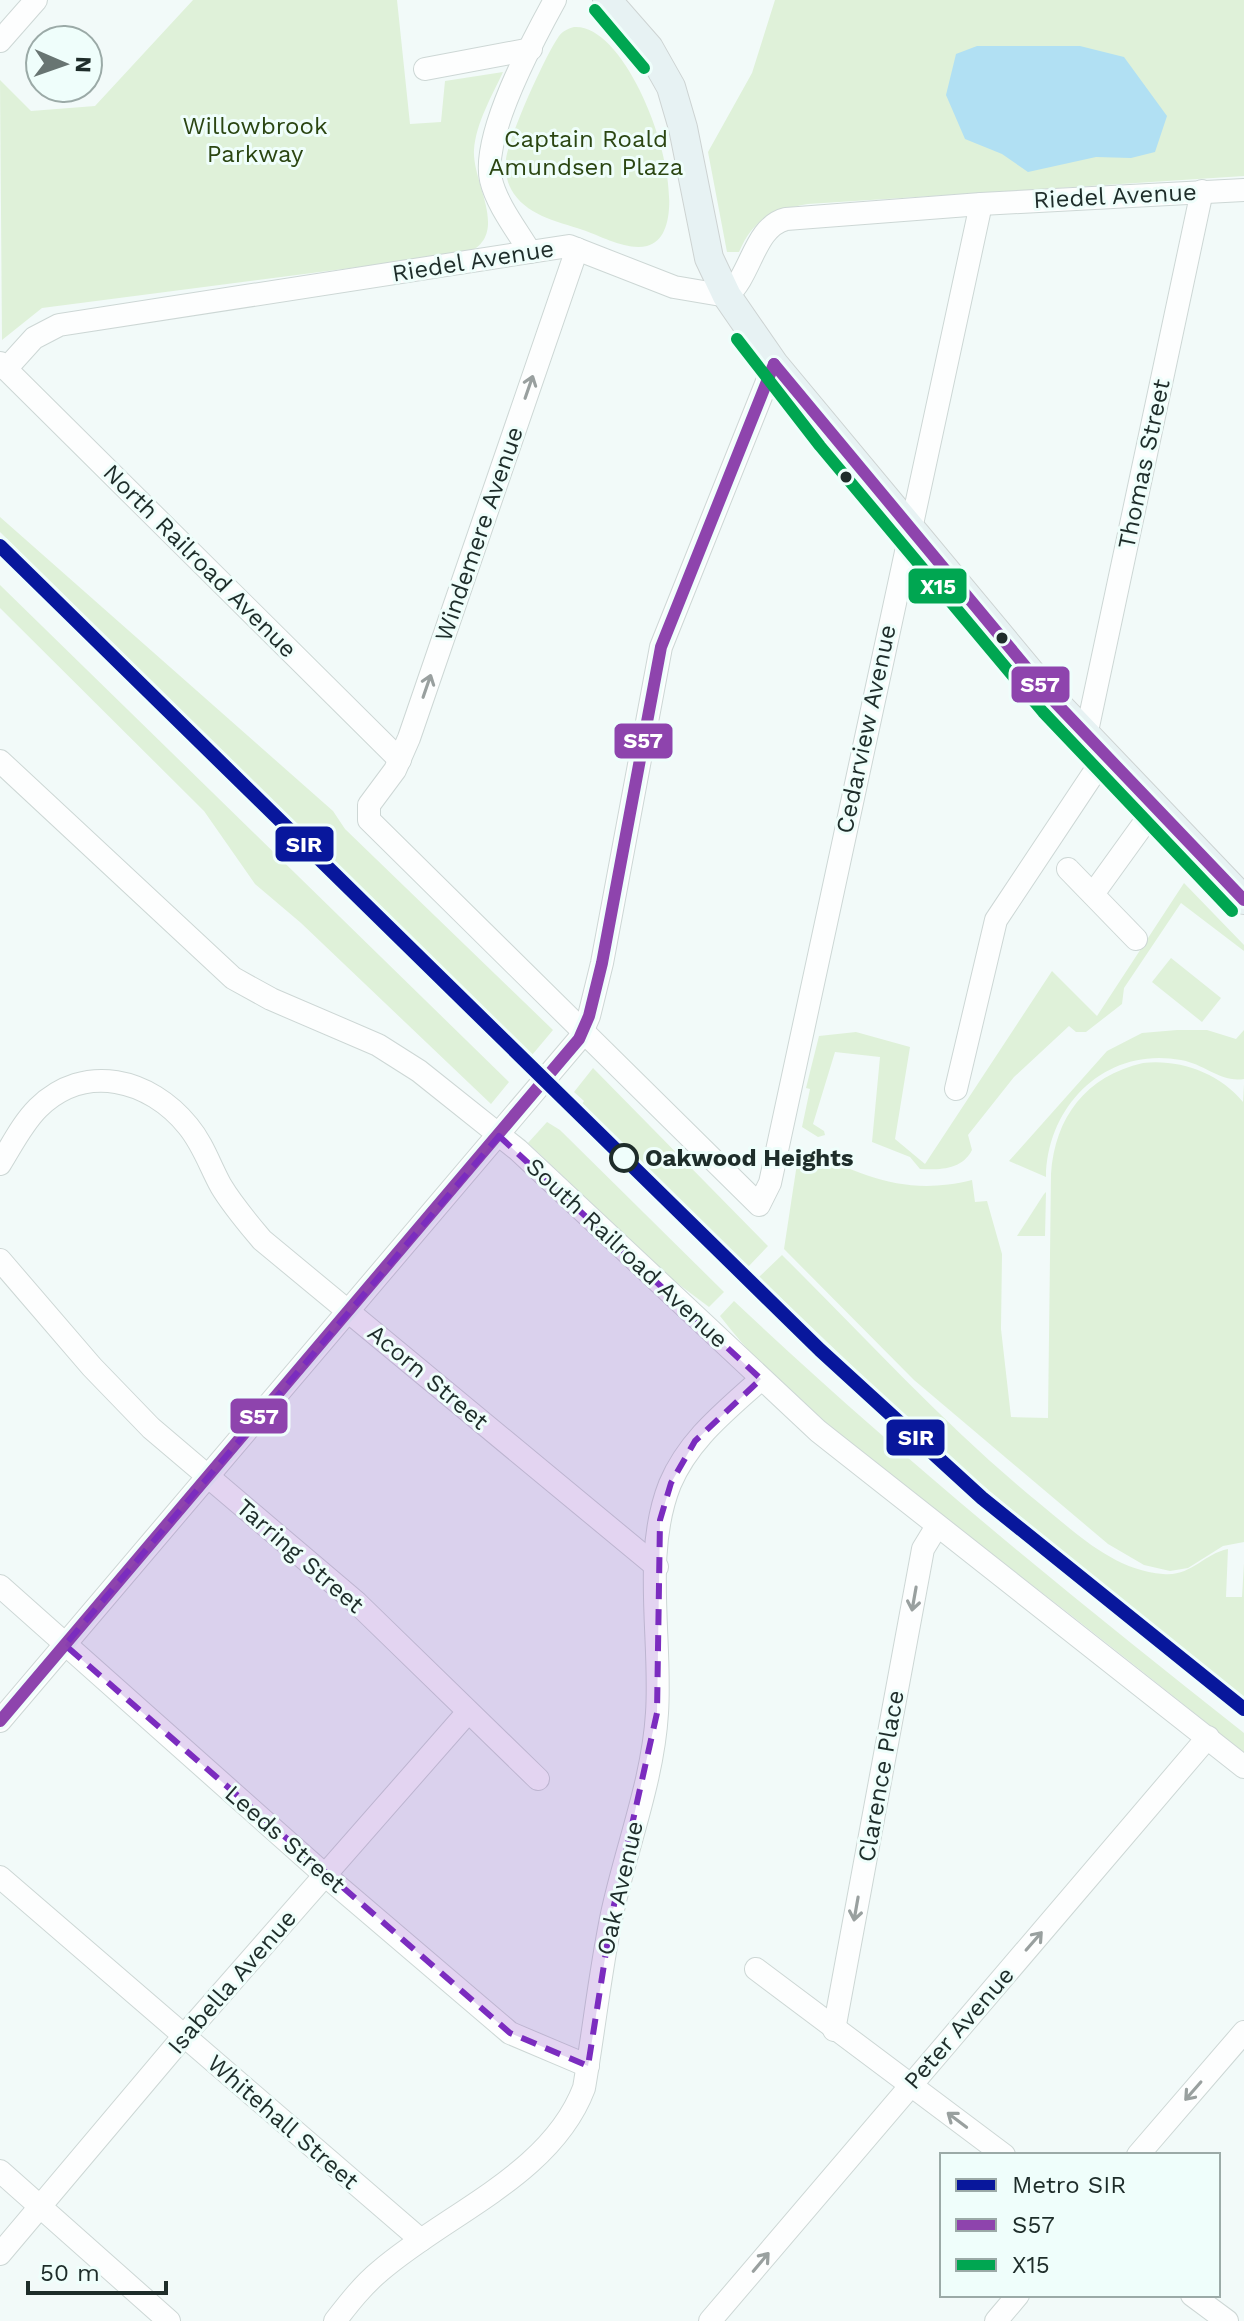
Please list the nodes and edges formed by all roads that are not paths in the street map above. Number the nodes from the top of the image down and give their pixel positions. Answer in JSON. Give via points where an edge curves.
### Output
{"nodes":[{"id":1,"x":36,"y":0,"type":"edge"},
{"id":2,"x":555,"y":0,"type":"edge"},
{"id":3,"x":607,"y":0,"type":"edge"},
{"id":4,"x":0,"y":41,"type":"edge"},
{"id":5,"x":531,"y":49,"type":"junction"},
{"id":6,"x":425,"y":69,"type":"dead end"},
{"id":7,"x":1244,"y":190,"type":"edge"},
{"id":8,"x":1202,"y":191,"type":"junction"},
{"id":9,"x":981,"y":204,"type":"junction"},
{"id":10,"x":577,"y":249,"type":"junction"},
{"id":11,"x":530,"y":252,"type":"junction"},
{"id":12,"x":727,"y":296,"type":"junction"},
{"id":13,"x":774,"y":364,"type":"junction"},
{"id":14,"x":3,"y":366,"type":"edge"},
{"id":15,"x":911,"y":528,"type":"junction"},
{"id":16,"x":1096,"y":746,"type":"junction"},
{"id":17,"x":400,"y":760,"type":"junction"},
{"id":18,"x":0,"y":761,"type":"edge"},
{"id":19,"x":1155,"y":808,"type":"junction"},
{"id":20,"x":1068,"y":869,"type":"dead end"},
{"id":21,"x":1093,"y":894,"type":"junction"},
{"id":22,"x":1244,"y":900,"type":"edge"},
{"id":23,"x":1136,"y":939,"type":"dead end"},
{"id":24,"x":583,"y":1031,"type":"junction"},
{"id":25,"x":956,"y":1089,"type":"dead end"},
{"id":26,"x":504,"y":1130,"type":"junction"},
{"id":27,"x":0,"y":1164,"type":"edge"},
{"id":28,"x":0,"y":1260,"type":"edge"},
{"id":29,"x":348,"y":1311,"type":"junction"},
{"id":30,"x":761,"y":1379,"type":"junction"},
{"id":31,"x":208,"y":1476,"type":"junction"},
{"id":32,"x":937,"y":1526,"type":"junction"},
{"id":33,"x":657,"y":1567,"type":"junction"},
{"id":34,"x":0,"y":1586,"type":"edge"},
{"id":35,"x":65,"y":1645,"type":"junction"},
{"id":36,"x":468,"y":1712,"type":"junction"},
{"id":37,"x":0,"y":1721,"type":"edge"},
{"id":38,"x":1208,"y":1737,"type":"junction"},
{"id":39,"x":1244,"y":1767,"type":"edge"},
{"id":40,"x":538,"y":1779,"type":"dead end"},
{"id":41,"x":326,"y":1876,"type":"junction"},
{"id":42,"x":0,"y":1877,"type":"edge"},
{"id":43,"x":756,"y":1969,"type":"dead end"},
{"id":44,"x":834,"y":2030,"type":"junction"},
{"id":45,"x":1244,"y":2032,"type":"edge"},
{"id":46,"x":183,"y":2037,"type":"junction"},
{"id":47,"x":588,"y":2066,"type":"junction"},
{"id":48,"x":910,"y":2085,"type":"junction"},
{"id":49,"x":1001,"y":2153,"type":"edge"},
{"id":50,"x":1140,"y":2153,"type":"edge"},
{"id":51,"x":0,"y":2171,"type":"edge"},
{"id":52,"x":40,"y":2207,"type":"junction"},
{"id":53,"x":421,"y":2240,"type":"junction"},
{"id":54,"x":0,"y":2254,"type":"edge"},
{"id":55,"x":1016,"y":2297,"type":"edge"},
{"id":56,"x":1195,"y":2297,"type":"edge"},
{"id":57,"x":169,"y":2321,"type":"edge"},
{"id":58,"x":335,"y":2321,"type":"edge"},
{"id":59,"x":710,"y":2321,"type":"edge"},
{"id":60,"x":996,"y":2321,"type":"edge"},
{"id":61,"x":1227,"y":2321,"type":"edge"}],
"edges":[{"from":1,"to":4,"type":"street"},
{"from":2,"to":5,"type":"street"},
{"from":3,"to":12,"type":"main road","via":[[649,48],[672,91],[706,246]]},
{"from":5,"to":6,"type":"street"},
{"from":5,"to":11,"type":"street","via":[[495,130],[490,158],[496,192]]},
{"from":7,"to":8,"type":"street","name":"Riedel Avenue"},
{"from":8,"to":9,"type":"street","name":"Riedel Avenue"},
{"from":8,"to":16,"type":"street","name":"Thomas Street"},
{"from":9,"to":12,"type":"street","name":"Riedel Avenue","via":[[779,221],[765,231],[750,267]]},
{"from":9,"to":15,"type":"street","name":"Cedarview Avenue"},
{"from":10,"to":11,"type":"street","name":"Riedel Avenue"},
{"from":10,"to":12,"type":"street","name":"Riedel Avenue","via":[[674,287]]},
{"from":17,"to":10,"type":"street","name":"Windemere Avenue","one_way":true},
{"from":11,"to":14,"type":"street","name":"Riedel Avenue","via":[[59,325],[34,338]]},
{"from":12,"to":13,"type":"main road"},
{"from":13,"to":15,"type":"main road"},
{"from":13,"to":24,"type":"street","via":[[661,647],[602,963]]},
{"from":14,"to":17,"type":"street","name":"North Railroad Avenue"},
{"from":15,"to":16,"type":"main road"},
{"from":15,"to":24,"type":"street","name":"Cedarview Avenue","via":[[770,1183],[759,1205]]},
{"from":16,"to":19,"type":"main road"},
{"from":16,"to":25,"type":"street","via":[[996,920]]},
{"from":17,"to":24,"type":"street","name":"Windemere Avenue","via":[[373,797],[368,812],[374,827]]},
{"from":18,"to":26,"type":"street","name":"South Railroad Avenue","via":[[233,978],[390,1052]]},
{"from":19,"to":21,"type":"street"},
{"from":19,"to":22,"type":"main road"},
{"from":20,"to":21,"type":"street"},
{"from":21,"to":23,"type":"street"},
{"from":24,"to":26,"type":"street"},
{"from":26,"to":29,"type":"street"},
{"from":26,"to":30,"type":"street","name":"South Railroad Avenue"},
{"from":27,"to":29,"type":"street","name":"Acorn Street","via":[[26,1121],[48,1100],[76,1085],[114,1079],[149,1094],[188,1125],[238,1212],[262,1240]]},
{"from":28,"to":31,"type":"street","name":"Tarring Street","via":[[92,1367],[151,1428]]},
{"from":29,"to":31,"type":"street"},
{"from":29,"to":33,"type":"street","name":"Acorn Street"},
{"from":30,"to":32,"type":"street","name":"South Railroad Avenue"},
{"from":30,"to":33,"type":"street","name":"Oak Avenue","via":[[713,1421],[683,1458],[662,1507]]},
{"from":31,"to":35,"type":"street"},
{"from":31,"to":36,"type":"street","name":"Tarring Street","via":[[357,1603]]},
{"from":32,"to":38,"type":"street","name":"South Railroad Avenue"},
{"from":32,"to":44,"type":"street","name":"Clarence Place","one_way":true,"via":[[923,1549]]},
{"from":33,"to":47,"type":"street","name":"Oak Avenue","via":[[657,1713],[606,1945]]},
{"from":34,"to":35,"type":"street","name":"Leeds Street"},
{"from":35,"to":37,"type":"street"},
{"from":35,"to":41,"type":"street","name":"Leeds Street"},
{"from":36,"to":40,"type":"street","name":"Tarring Street"},
{"from":36,"to":41,"type":"street","name":"Isabella Avenue"},
{"from":38,"to":39,"type":"street","name":"South Railroad Avenue"},
{"from":48,"to":38,"type":"street","name":"Peter Avenue","one_way":true},
{"from":41,"to":46,"type":"street","name":"Isabella Avenue"},
{"from":41,"to":47,"type":"street","name":"Leeds Street","via":[[510,2033]]},
{"from":42,"to":46,"type":"street","name":"Whitehall Street"},
{"from":43,"to":44,"type":"street"},
{"from":44,"to":48,"type":"street"},
{"from":45,"to":50,"type":"street","one_way":true},
{"from":46,"to":52,"type":"street","name":"Isabella Avenue"},
{"from":46,"to":53,"type":"street","name":"Whitehall Street"},
{"from":47,"to":53,"type":"street","name":"Oak Avenue","via":[[575,2111],[555,2137],[517,2172]]},
{"from":49,"to":48,"type":"street","one_way":true},
{"from":59,"to":48,"type":"street","name":"Peter Avenue","one_way":true},
{"from":51,"to":52,"type":"street"},
{"from":52,"to":54,"type":"street","name":"Isabella Avenue"},
{"from":52,"to":57,"type":"street"},
{"from":53,"to":58,"type":"street","name":"Oak Avenue","via":[[380,2271]]},
{"from":55,"to":60,"type":"street"},
{"from":56,"to":61,"type":"street"}]}
